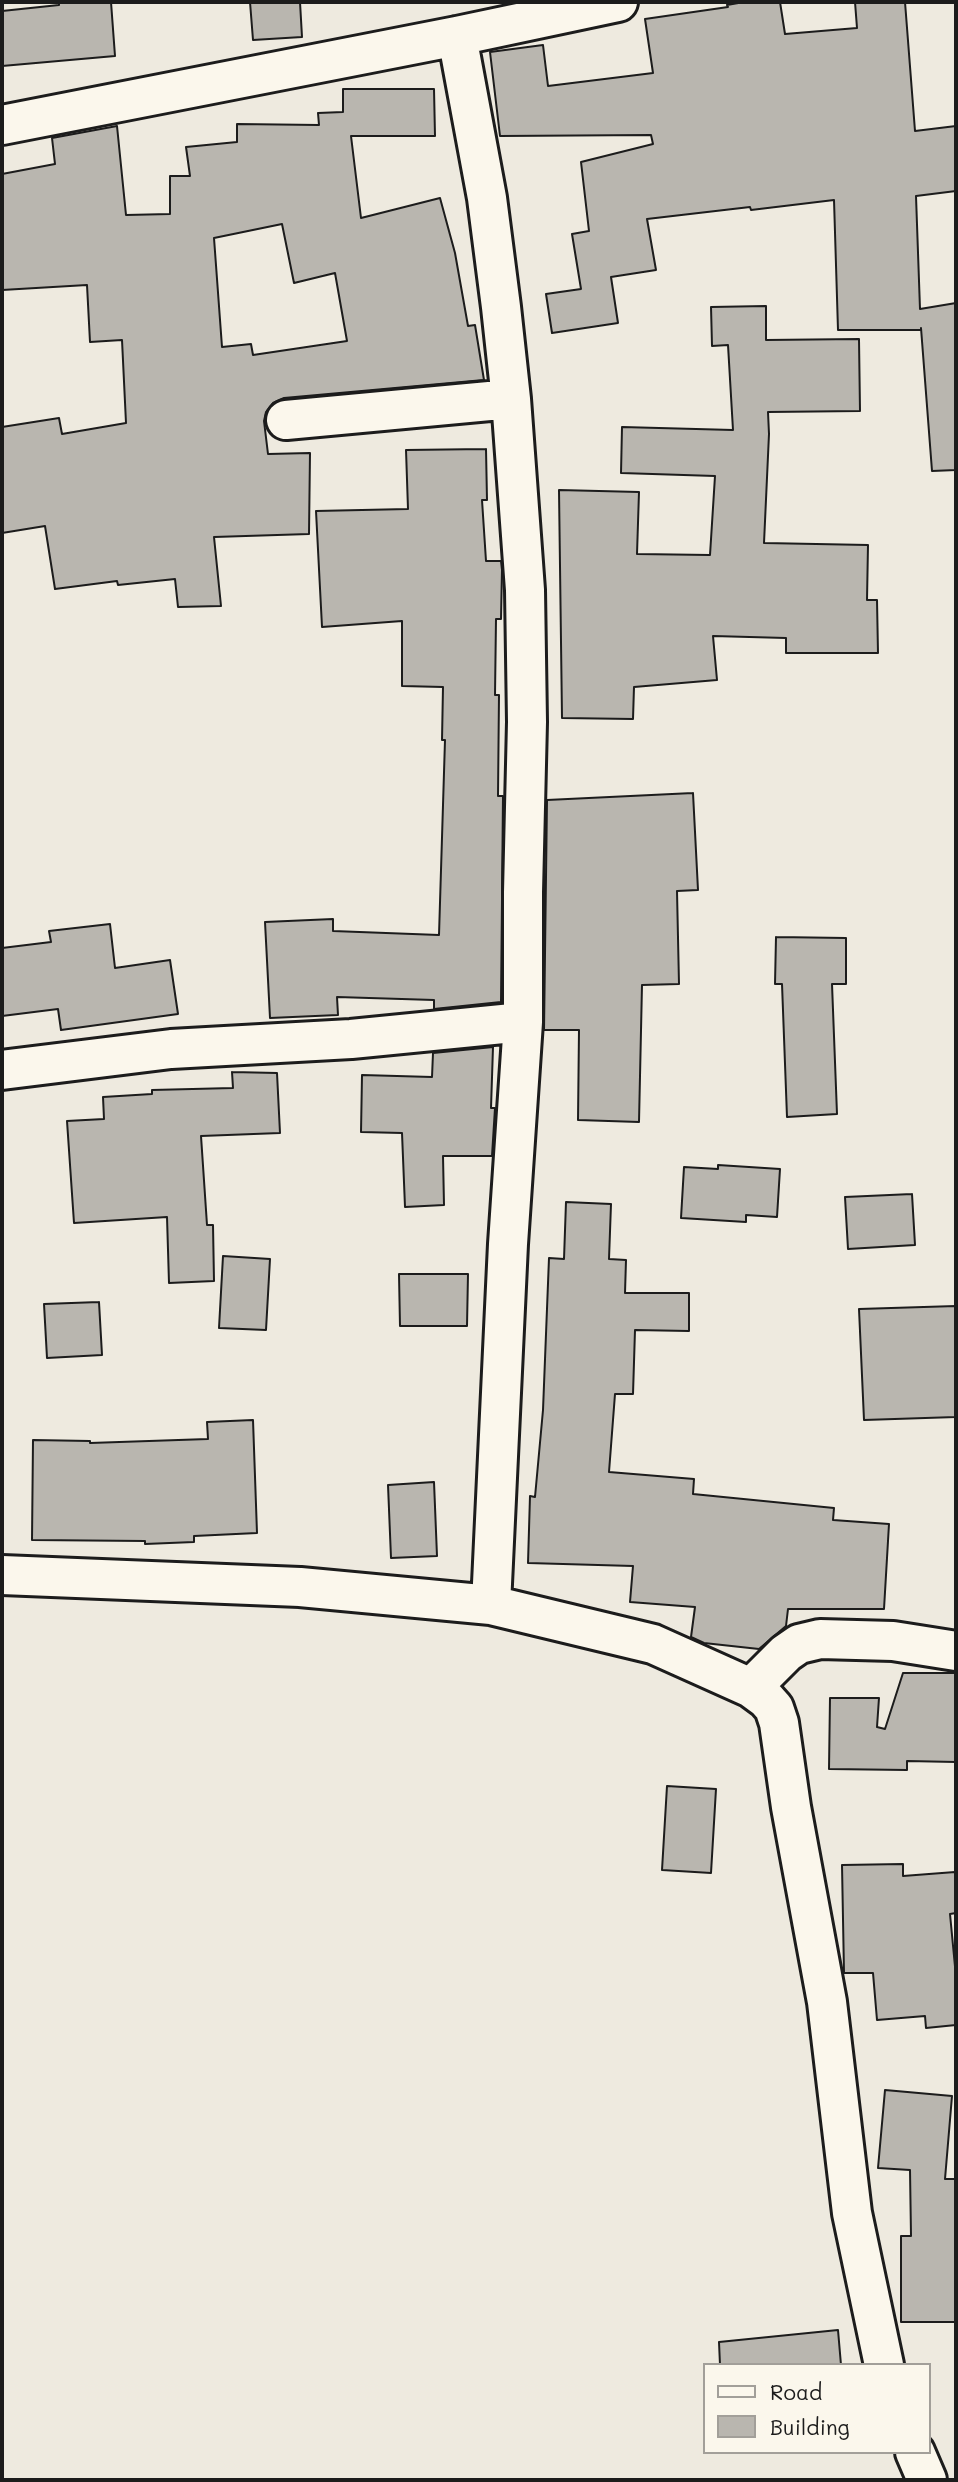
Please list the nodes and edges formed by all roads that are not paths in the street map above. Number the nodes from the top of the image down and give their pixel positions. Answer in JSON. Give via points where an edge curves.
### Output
{"nodes":[{"id":1,"x":618,"y":2,"type":"edge"},
{"id":2,"x":457,"y":36,"type":"junction"},
{"id":3,"x":2,"y":125,"type":"edge"},
{"id":4,"x":511,"y":399,"type":"junction"},
{"id":5,"x":286,"y":419,"type":"dead end"},
{"id":6,"x":523,"y":1022,"type":"junction"},
{"id":7,"x":2,"y":1070,"type":"edge"},
{"id":8,"x":2,"y":1575,"type":"edge"},
{"id":9,"x":491,"y":1605,"type":"junction"},
{"id":10,"x":956,"y":1651,"type":"edge"},
{"id":11,"x":751,"y":1688,"type":"junction"},
{"id":12,"x":884,"y":2363,"type":"edge"},
{"id":13,"x":916,"y":2454,"type":"edge"},
{"id":14,"x":927,"y":2480,"type":"edge"}],
"edges":[{"from":1,"to":2,"type":"street"},
{"from":2,"to":3,"type":"street"},
{"from":2,"to":4,"type":"street","via":[[487,198]]},
{"from":4,"to":5,"type":"street"},
{"from":4,"to":6,"type":"street","via":[[525,590]]},
{"from":6,"to":7,"type":"street","via":[[351,1039],[171,1049]]},
{"from":6,"to":9,"type":"street"},
{"from":8,"to":9,"type":"street","via":[[300,1587]]},
{"from":9,"to":11,"type":"street","via":[[653,1644]]},
{"from":10,"to":11,"type":"street","via":[[893,1641],[820,1639],[786,1653]]},
{"from":11,"to":12,"type":"street","via":[[774,1708],[779,1723],[827,2002],[852,2213]]},
{"from":13,"to":14,"type":"street"}]}
